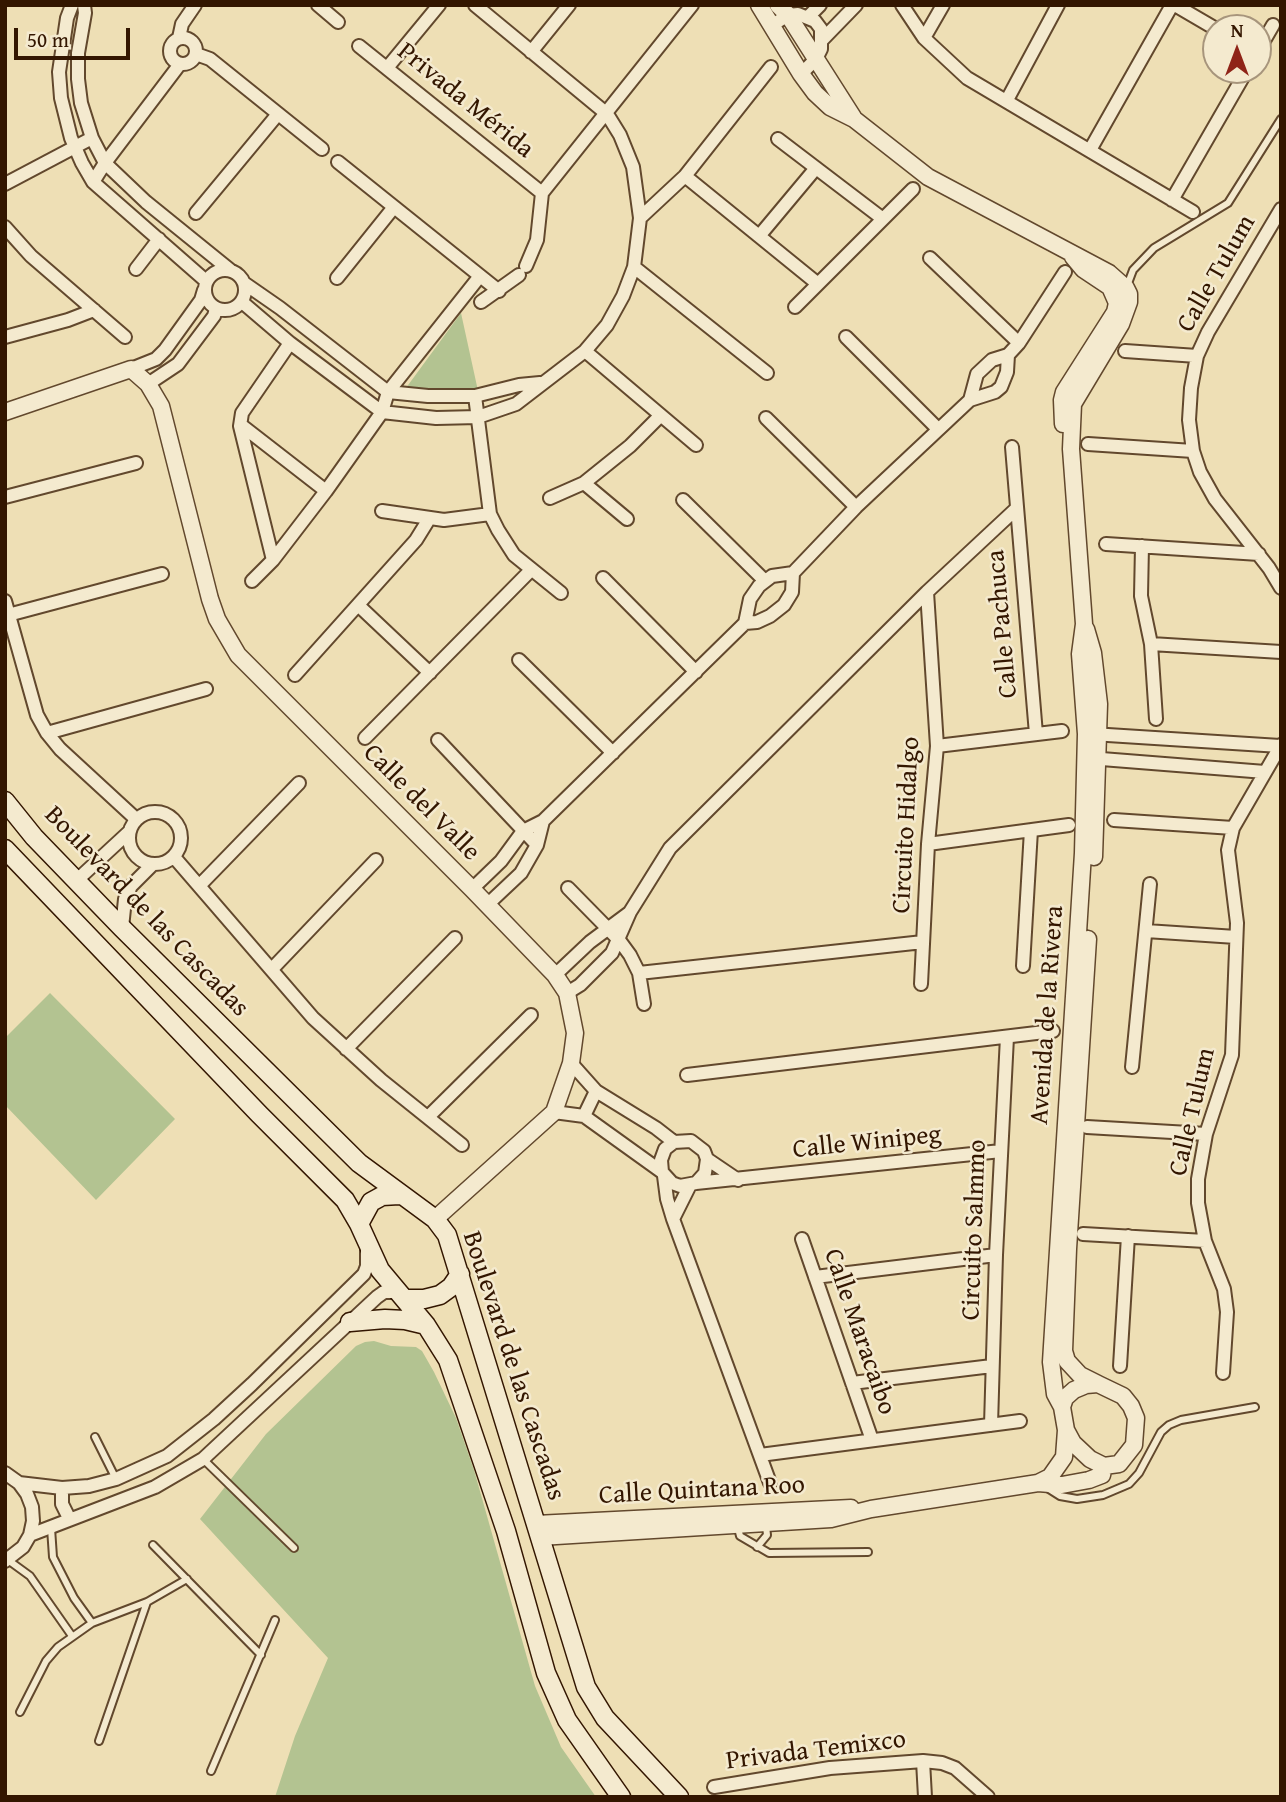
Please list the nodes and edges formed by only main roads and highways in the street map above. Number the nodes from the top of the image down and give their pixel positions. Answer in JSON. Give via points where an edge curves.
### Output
{"nodes":[{"id":1,"x":5,"y":801,"type":"edge"},
{"id":2,"x":5,"y":849,"type":"edge"},
{"id":3,"x":399,"y":1195,"type":"junction"},
{"id":4,"x":359,"y":1224,"type":"junction"},
{"id":5,"x":460,"y":1274,"type":"junction"},
{"id":6,"x":402,"y":1295,"type":"junction"},
{"id":7,"x":350,"y":1322,"type":"road end"},
{"id":8,"x":426,"y":1325,"type":"junction"},
{"id":9,"x":621,"y":1797,"type":"edge"},
{"id":10,"x":679,"y":1797,"type":"edge"}],
"edges":[{"from":1,"to":3,"type":"main road","name":"Boulevard de las Cascadas","via":[[34,838],[122,928],[359,1163]]},
{"from":2,"to":4,"type":"main road","via":[[345,1200]]},
{"from":3,"to":4,"type":"main road","via":[[371,1202]]},
{"from":3,"to":5,"type":"main road","name":"Boulevard de las Cascadas","via":[[435,1219],[447,1235]]},
{"from":4,"to":6,"type":"main road","via":[[380,1270]]},
{"from":5,"to":6,"type":"main road","via":[[440,1295],[424,1299]]},
{"from":5,"to":10,"type":"main road","name":"Boulevard de las Cascadas","via":[[586,1687],[604,1717]]},
{"from":6,"to":8,"type":"main road"},
{"from":7,"to":8,"type":"main road","via":[[385,1319]]},
{"from":8,"to":9,"type":"main road","via":[[448,1360],[506,1531],[545,1673],[567,1720]]}]}
